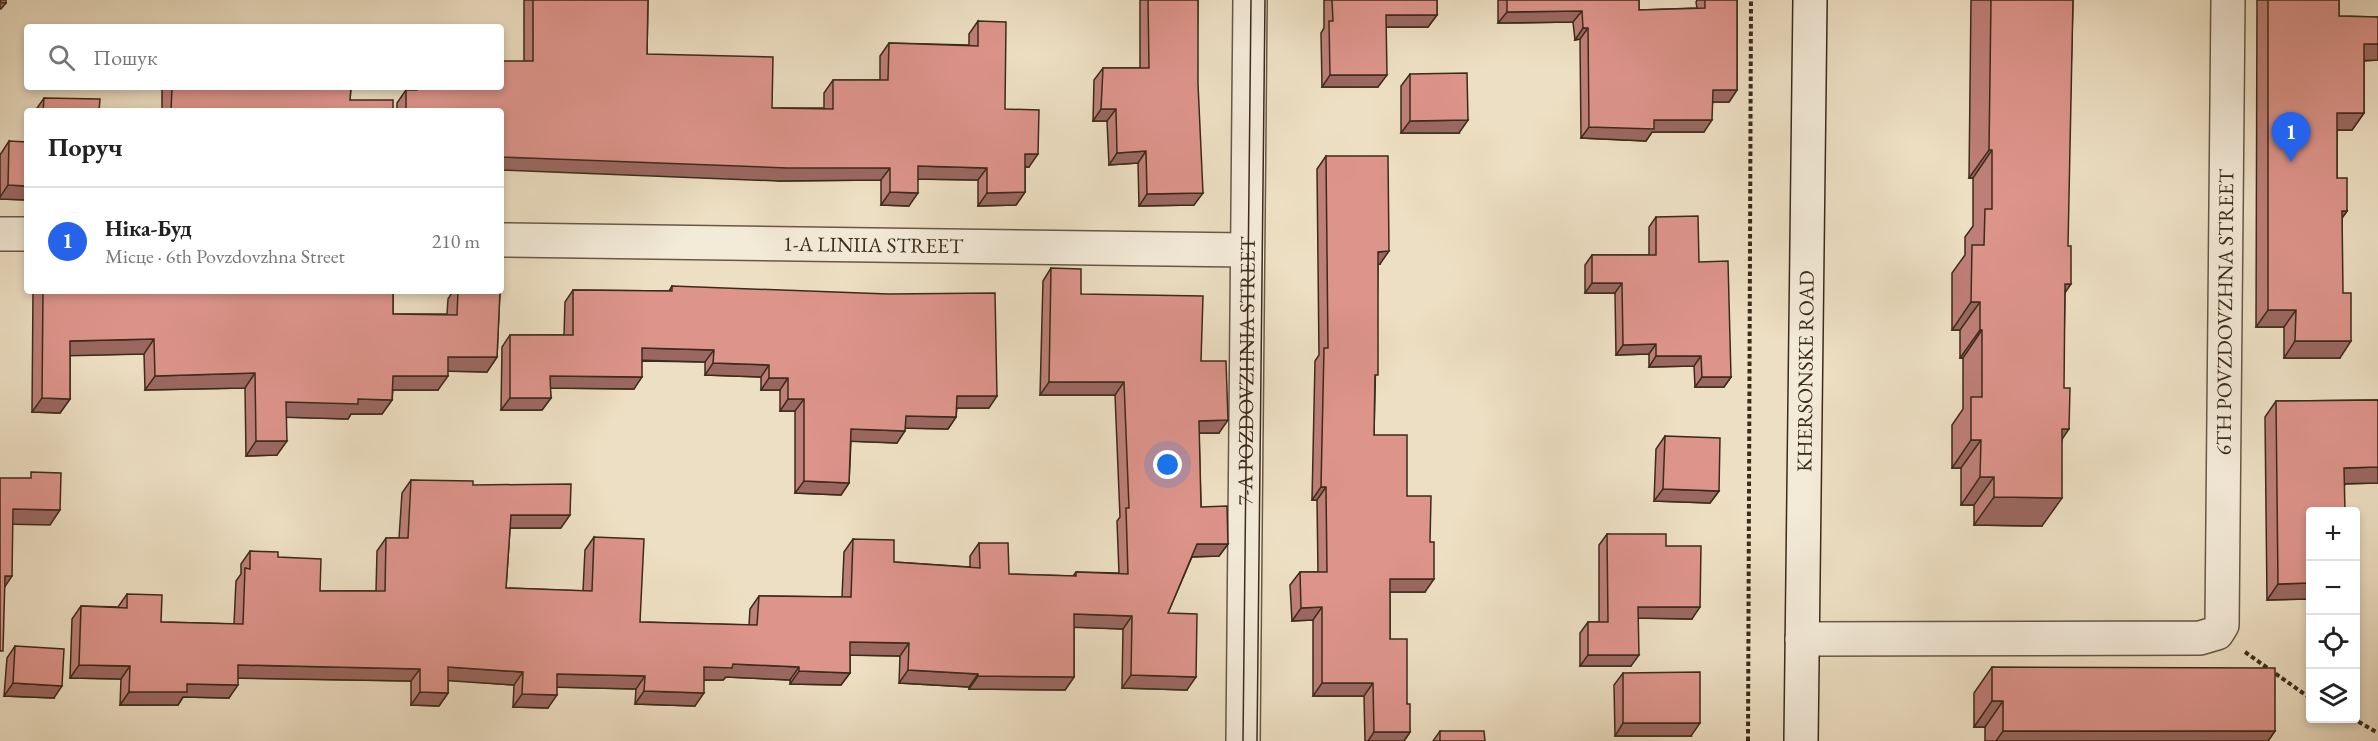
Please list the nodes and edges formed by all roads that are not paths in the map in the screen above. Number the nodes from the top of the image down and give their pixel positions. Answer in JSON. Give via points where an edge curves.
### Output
{"nodes":[{"id":1,"x":1250,"y":0,"type":"edge"},
{"id":2,"x":1810,"y":0,"type":"edge"},
{"id":3,"x":2228,"y":0,"type":"edge"},
{"id":4,"x":0,"y":234,"type":"edge"},
{"id":5,"x":24,"y":234,"type":"edge"},
{"id":6,"x":504,"y":240,"type":"edge"},
{"id":7,"x":1246,"y":249,"type":"junction"},
{"id":8,"x":1802,"y":639,"type":"junction"},
{"id":9,"x":1242,"y":741,"type":"edge"},
{"id":10,"x":1801,"y":741,"type":"edge"}],
"edges":[{"from":1,"to":7,"type":"street","name":"7-A POZDOVZHNIA STREET"},
{"from":2,"to":8,"type":"street","name":"KHERSONSKE ROAD"},
{"from":3,"to":8,"type":"street","name":"6TH POVZDOVZHNA STREET","via":[[2219,629],[2200,638]]},
{"from":4,"to":5,"type":"street"},
{"from":6,"to":7,"type":"street","name":"1-A LINIIA STREET"},
{"from":7,"to":9,"type":"street","name":"7-A POZDOVZHNIA STREET"},
{"from":8,"to":10,"type":"street","name":"KHERSONSKE ROAD"}]}
